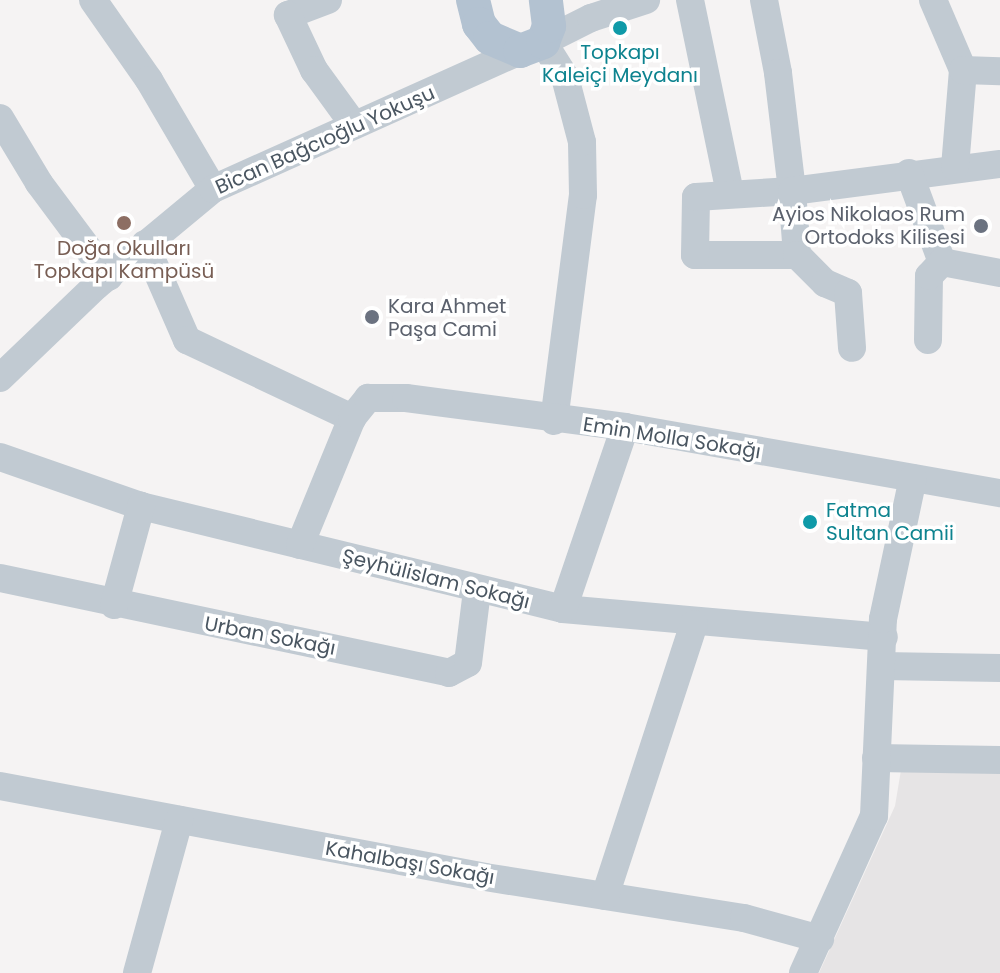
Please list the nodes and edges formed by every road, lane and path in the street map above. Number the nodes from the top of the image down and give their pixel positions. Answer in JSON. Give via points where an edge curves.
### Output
{"nodes":[{"id":1,"x":93,"y":0,"type":"edge"},
{"id":2,"x":473,"y":0,"type":"edge"},
{"id":3,"x":546,"y":0,"type":"edge"},
{"id":4,"x":646,"y":0,"type":"edge"},
{"id":5,"x":690,"y":0,"type":"edge"},
{"id":6,"x":764,"y":0,"type":"edge"},
{"id":7,"x":933,"y":0,"type":"edge"},
{"id":8,"x":322,"y":2,"type":"edge"},
{"id":9,"x":532,"y":46,"type":"junction"},
{"id":10,"x":963,"y":70,"type":"junction"},
{"id":11,"x":1000,"y":71,"type":"edge"},
{"id":12,"x":0,"y":118,"type":"edge"},
{"id":13,"x":354,"y":125,"type":"junction"},
{"id":14,"x":1000,"y":164,"type":"edge"},
{"id":15,"x":955,"y":167,"type":"junction"},
{"id":16,"x":909,"y":173,"type":"junction"},
{"id":17,"x":213,"y":189,"type":"junction"},
{"id":18,"x":792,"y":191,"type":"junction"},
{"id":19,"x":730,"y":193,"type":"junction"},
{"id":20,"x":145,"y":244,"type":"junction"},
{"id":21,"x":797,"y":255,"type":"junction"},
{"id":22,"x":942,"y":262,"type":"junction"},
{"id":23,"x":1000,"y":273,"type":"edge"},
{"id":24,"x":109,"y":277,"type":"junction"},
{"id":25,"x":928,"y":340,"type":"dead end"},
{"id":26,"x":852,"y":348,"type":"dead end"},
{"id":27,"x":0,"y":378,"type":"edge"},
{"id":28,"x":352,"y":418,"type":"junction"},
{"id":29,"x":554,"y":421,"type":"junction"},
{"id":30,"x":625,"y":427,"type":"junction"},
{"id":31,"x":0,"y":457,"type":"edge"},
{"id":32,"x":913,"y":478,"type":"junction"},
{"id":33,"x":1000,"y":493,"type":"edge"},
{"id":34,"x":141,"y":506,"type":"junction"},
{"id":35,"x":300,"y":545,"type":"junction"},
{"id":36,"x":0,"y":578,"type":"edge"},
{"id":37,"x":477,"y":591,"type":"junction"},
{"id":38,"x":114,"y":605,"type":"junction"},
{"id":39,"x":563,"y":609,"type":"junction"},
{"id":40,"x":694,"y":624,"type":"junction"},
{"id":41,"x":884,"y":637,"type":"junction"},
{"id":42,"x":882,"y":666,"type":"junction"},
{"id":43,"x":1000,"y":668,"type":"edge"},
{"id":44,"x":876,"y":758,"type":"junction"},
{"id":45,"x":1000,"y":760,"type":"edge"},
{"id":46,"x":0,"y":786,"type":"edge"},
{"id":47,"x":179,"y":820,"type":"junction"},
{"id":48,"x":605,"y":896,"type":"junction"},
{"id":49,"x":820,"y":939,"type":"junction"},
{"id":50,"x":804,"y":970,"type":"edge"},
{"id":51,"x":137,"y":973,"type":"edge"}],
"edges":[{"from":1,"to":17,"type":"street","via":[[149,80]]},
{"from":2,"to":9,"type":"main road","via":[[479,24],[490,38]]},
{"from":3,"to":9,"type":"main road","via":[[549,26]]},
{"from":4,"to":9,"type":"street","name":"Bican Bağcıoğlu Yokuşu"},
{"from":5,"to":19,"type":"street"},
{"from":6,"to":18,"type":"street"},
{"from":7,"to":10,"type":"street"},
{"from":8,"to":13,"type":"street","via":[[288,15],[314,70]]},
{"from":9,"to":13,"type":"street","name":"Bican Bağcıoğlu Yokuşu"},
{"from":9,"to":29,"type":"street","via":[[565,77],[582,155],[583,195]]},
{"from":10,"to":11,"type":"street"},
{"from":10,"to":15,"type":"street"},
{"from":12,"to":24,"type":"street"},
{"from":13,"to":17,"type":"street","name":"Bican Bağcıoğlu Yokuşu"},
{"from":14,"to":15,"type":"street"},
{"from":15,"to":16,"type":"street"},
{"from":16,"to":18,"type":"street"},
{"from":16,"to":22,"type":"street"},
{"from":17,"to":20,"type":"street","name":"Bican Bağcıoğlu Yokuşu"},
{"from":18,"to":19,"type":"street"},
{"from":18,"to":21,"type":"street"},
{"from":19,"to":21,"type":"street","via":[[696,197],[695,255]]},
{"from":20,"to":24,"type":"street","name":"Bican Bağcıoğlu Yokuşu"},
{"from":20,"to":28,"type":"street","via":[[187,340]]},
{"from":21,"to":26,"type":"street","via":[[825,283],[848,293]]},
{"from":22,"to":23,"type":"street"},
{"from":22,"to":25,"type":"street","via":[[929,276]]},
{"from":24,"to":27,"type":"street","name":"Bican Bağcıoğlu Yokuşu"},
{"from":28,"to":29,"type":"street","name":"Emin Molla Sokağı","via":[[368,398],[406,398]]},
{"from":28,"to":35,"type":"street"},
{"from":29,"to":30,"type":"street","name":"Emin Molla Sokağı"},
{"from":30,"to":32,"type":"street","name":"Emin Molla Sokağı"},
{"from":30,"to":39,"type":"street"},
{"from":31,"to":34,"type":"street","name":"Şeyhülislam Sokağı"},
{"from":32,"to":33,"type":"street","name":"Emin Molla Sokağı"},
{"from":32,"to":41,"type":"street","via":[[883,619]]},
{"from":34,"to":35,"type":"street","name":"Şeyhülislam Sokağı"},
{"from":34,"to":38,"type":"street"},
{"from":35,"to":37,"type":"street","name":"Şeyhülislam Sokağı"},
{"from":36,"to":38,"type":"street","name":"Urban Sokağı"},
{"from":37,"to":38,"type":"street","name":"Urban Sokağı","via":[[468,663],[449,673]]},
{"from":37,"to":39,"type":"street","name":"Şeyhülislam Sokağı"},
{"from":39,"to":40,"type":"street","name":"Şeyhülislam Sokağı"},
{"from":40,"to":41,"type":"street","name":"Şeyhülislam Sokağı"},
{"from":40,"to":48,"type":"street"},
{"from":41,"to":42,"type":"street"},
{"from":42,"to":43,"type":"street"},
{"from":42,"to":44,"type":"street"},
{"from":44,"to":45,"type":"street"},
{"from":44,"to":49,"type":"street","via":[[874,816]]},
{"from":46,"to":47,"type":"street","name":"Kahalbaşı Sokağı"},
{"from":47,"to":48,"type":"street","name":"Kahalbaşı Sokağı"},
{"from":47,"to":51,"type":"street"},
{"from":48,"to":49,"type":"street","name":"Kahalbaşı Sokağı","via":[[744,918]]},
{"from":49,"to":50,"type":"street"}]}
